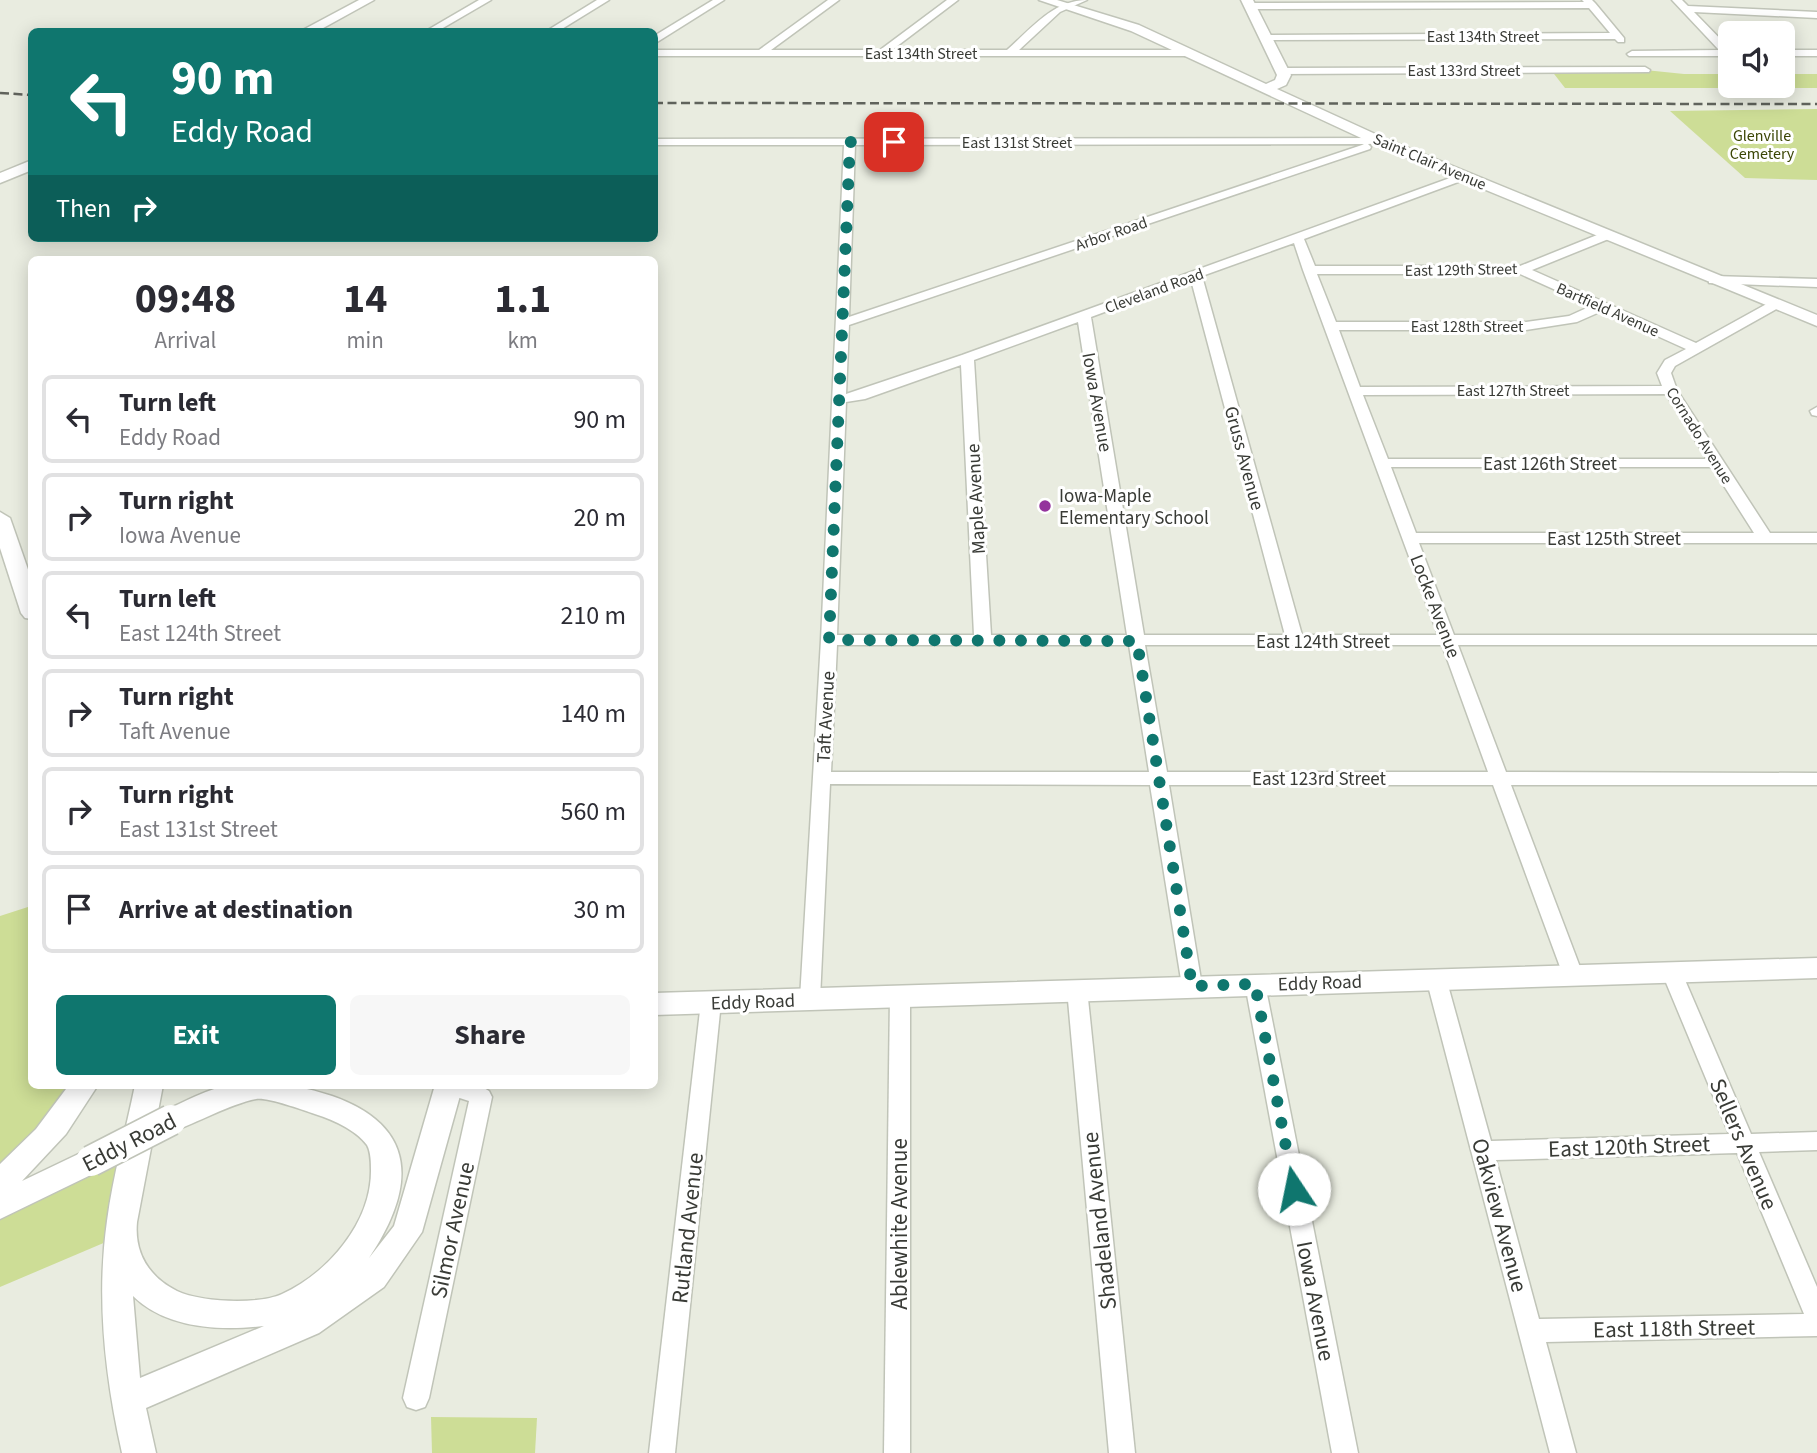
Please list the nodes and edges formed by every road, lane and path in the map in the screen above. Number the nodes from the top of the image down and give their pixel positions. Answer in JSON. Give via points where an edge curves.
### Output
{"nodes":[{"id":1,"x":368,"y":0,"type":"edge"},
{"id":2,"x":486,"y":0,"type":"edge"},
{"id":3,"x":604,"y":0,"type":"edge"},
{"id":4,"x":719,"y":0,"type":"edge"},
{"id":5,"x":834,"y":0,"type":"edge"},
{"id":6,"x":953,"y":0,"type":"edge"},
{"id":7,"x":1045,"y":0,"type":"edge"},
{"id":8,"x":1082,"y":0,"type":"edge"},
{"id":9,"x":1677,"y":0,"type":"edge"},
{"id":10,"x":1770,"y":0,"type":"edge"},
{"id":11,"x":1248,"y":3,"type":"edge"},
{"id":12,"x":1590,"y":3,"type":"edge"},
{"id":13,"x":1065,"y":6,"type":"junction"},
{"id":14,"x":1686,"y":9,"type":"junction"},
{"id":15,"x":1784,"y":13,"type":"junction"},
{"id":16,"x":1817,"y":15,"type":"edge"},
{"id":17,"x":313,"y":28,"type":"edge"},
{"id":18,"x":435,"y":28,"type":"edge"},
{"id":19,"x":556,"y":28,"type":"edge"},
{"id":20,"x":1617,"y":36,"type":"junction"},
{"id":21,"x":1265,"y":37,"type":"junction"},
{"id":22,"x":658,"y":38,"type":"edge"},
{"id":23,"x":1718,"y":42,"type":"edge"},
{"id":24,"x":658,"y":53,"type":"edge"},
{"id":25,"x":761,"y":53,"type":"junction"},
{"id":26,"x":882,"y":53,"type":"junction"},
{"id":27,"x":1010,"y":53,"type":"junction"},
{"id":28,"x":1188,"y":53,"type":"junction"},
{"id":29,"x":1795,"y":53,"type":"edge"},
{"id":30,"x":1817,"y":53,"type":"edge"},
{"id":31,"x":1632,"y":54,"type":"junction"},
{"id":32,"x":1718,"y":54,"type":"edge"},
{"id":33,"x":1282,"y":71,"type":"junction"},
{"id":34,"x":1267,"y":88,"type":"junction"},
{"id":35,"x":1379,"y":141,"type":"junction"},
{"id":36,"x":658,"y":142,"type":"edge"},
{"id":37,"x":850,"y":142,"type":"junction"},
{"id":38,"x":28,"y":166,"type":"edge"},
{"id":39,"x":1465,"y":176,"type":"junction"},
{"id":40,"x":0,"y":179,"type":"edge"},
{"id":41,"x":1607,"y":235,"type":"junction"},
{"id":42,"x":1298,"y":238,"type":"junction"},
{"id":43,"x":1309,"y":270,"type":"junction"},
{"id":44,"x":1522,"y":270,"type":"junction"},
{"id":45,"x":1196,"y":275,"type":"junction"},
{"id":46,"x":1713,"y":280,"type":"junction"},
{"id":47,"x":1817,"y":283,"type":"edge"},
{"id":48,"x":1776,"y":304,"type":"junction"},
{"id":49,"x":1600,"y":307,"type":"junction"},
{"id":50,"x":1084,"y":316,"type":"junction"},
{"id":51,"x":1817,"y":321,"type":"edge"},
{"id":52,"x":843,"y":323,"type":"junction"},
{"id":53,"x":1331,"y":327,"type":"junction"},
{"id":54,"x":1695,"y":348,"type":"junction"},
{"id":55,"x":967,"y":358,"type":"junction"},
{"id":56,"x":1670,"y":390,"type":"junction"},
{"id":57,"x":1356,"y":391,"type":"junction"},
{"id":58,"x":840,"y":399,"type":"junction"},
{"id":59,"x":1382,"y":463,"type":"junction"},
{"id":60,"x":1717,"y":463,"type":"junction"},
{"id":61,"x":0,"y":518,"type":"edge"},
{"id":62,"x":1411,"y":538,"type":"junction"},
{"id":63,"x":1765,"y":538,"type":"junction"},
{"id":64,"x":1817,"y":538,"type":"edge"},
{"id":65,"x":28,"y":601,"type":"edge"},
{"id":66,"x":829,"y":640,"type":"junction"},
{"id":67,"x":984,"y":640,"type":"junction"},
{"id":68,"x":1817,"y":640,"type":"edge"},
{"id":69,"x":1137,"y":641,"type":"junction"},
{"id":70,"x":1295,"y":641,"type":"junction"},
{"id":71,"x":1450,"y":641,"type":"junction"},
{"id":72,"x":822,"y":778,"type":"junction"},
{"id":73,"x":1160,"y":778,"type":"junction"},
{"id":74,"x":1500,"y":778,"type":"junction"},
{"id":75,"x":1817,"y":779,"type":"edge"},
{"id":76,"x":1817,"y":968,"type":"edge"},
{"id":77,"x":1672,"y":973,"type":"junction"},
{"id":78,"x":1573,"y":975,"type":"junction"},
{"id":79,"x":1436,"y":978,"type":"junction"},
{"id":80,"x":1255,"y":984,"type":"junction"},
{"id":81,"x":1192,"y":986,"type":"junction"},
{"id":82,"x":1077,"y":989,"type":"junction"},
{"id":83,"x":900,"y":996,"type":"junction"},
{"id":84,"x":810,"y":999,"type":"junction"},
{"id":85,"x":711,"y":1002,"type":"junction"},
{"id":86,"x":658,"y":1004,"type":"edge"},
{"id":87,"x":82,"y":1089,"type":"edge"},
{"id":88,"x":148,"y":1089,"type":"edge"},
{"id":89,"x":250,"y":1089,"type":"edge"},
{"id":90,"x":268,"y":1089,"type":"edge"},
{"id":91,"x":448,"y":1089,"type":"edge"},
{"id":92,"x":468,"y":1089,"type":"edge"},
{"id":93,"x":171,"y":1120,"type":"joint"},
{"id":94,"x":1817,"y":1141,"type":"edge"},
{"id":95,"x":1744,"y":1143,"type":"junction"},
{"id":96,"x":1483,"y":1151,"type":"junction"},
{"id":97,"x":91,"y":1161,"type":"joint"},
{"id":98,"x":0,"y":1182,"type":"edge"},
{"id":99,"x":0,"y":1206,"type":"edge"},
{"id":100,"x":120,"y":1236,"type":"junction"},
{"id":101,"x":287,"y":1308,"type":"junction"},
{"id":102,"x":1817,"y":1315,"type":"edge"},
{"id":103,"x":1817,"y":1325,"type":"edge"},
{"id":104,"x":1532,"y":1331,"type":"junction"},
{"id":105,"x":212,"y":1363,"type":"junction"},
{"id":106,"x":416,"y":1398,"type":"dead end"},
{"id":107,"x":126,"y":1401,"type":"junction"},
{"id":108,"x":139,"y":1453,"type":"edge"},
{"id":109,"x":662,"y":1453,"type":"edge"},
{"id":110,"x":897,"y":1453,"type":"edge"},
{"id":111,"x":1122,"y":1453,"type":"edge"},
{"id":112,"x":1345,"y":1453,"type":"edge"},
{"id":113,"x":1563,"y":1453,"type":"edge"}],
"edges":[{"from":1,"to":17,"type":"street"},
{"from":2,"to":18,"type":"street"},
{"from":3,"to":19,"type":"street"},
{"from":4,"to":22,"type":"street"},
{"from":5,"to":25,"type":"street"},
{"from":6,"to":26,"type":"street"},
{"from":7,"to":13,"type":"street","name":"Saint Clair Avenue"},
{"from":8,"to":13,"type":"street"},
{"from":9,"to":14,"type":"street"},
{"from":10,"to":15,"type":"street"},
{"from":11,"to":12,"type":"street"},
{"from":11,"to":21,"type":"street"},
{"from":12,"to":20,"type":"street"},
{"from":13,"to":27,"type":"street"},
{"from":13,"to":28,"type":"street","name":"Saint Clair Avenue","via":[[1135,28]]},
{"from":14,"to":15,"type":"street"},
{"from":14,"to":23,"type":"street"},
{"from":15,"to":16,"type":"street"},
{"from":20,"to":21,"type":"street","name":"East 134th Street"},
{"from":20,"to":31,"type":"street"},
{"from":21,"to":33,"type":"street"},
{"from":24,"to":25,"type":"street","name":"East 134th Street"},
{"from":25,"to":26,"type":"street","name":"East 134th Street"},
{"from":26,"to":27,"type":"street","name":"East 134th Street"},
{"from":27,"to":28,"type":"street","name":"East 134th Street"},
{"from":28,"to":34,"type":"street","name":"Saint Clair Avenue"},
{"from":29,"to":30,"type":"street"},
{"from":31,"to":32,"type":"street"},
{"from":31,"to":33,"type":"street","name":"East 133rd Street","via":[[1645,70]]},
{"from":33,"to":34,"type":"street","via":[[1281,82]]},
{"from":34,"to":35,"type":"street","name":"Saint Clair Avenue"},
{"from":35,"to":37,"type":"street","name":"East 131st Street"},
{"from":35,"to":39,"type":"street","name":"Saint Clair Avenue"},
{"from":35,"to":52,"type":"street","name":"Arbor Road"},
{"from":36,"to":37,"type":"street","name":"East 131st Street"},
{"from":37,"to":52,"type":"street","name":"Taft Avenue"},
{"from":38,"to":40,"type":"street"},
{"from":39,"to":41,"type":"street","name":"Saint Clair Avenue"},
{"from":39,"to":42,"type":"street","name":"Cleveland Road"},
{"from":41,"to":44,"type":"street","name":"East 129th Street"},
{"from":41,"to":46,"type":"street","name":"Saint Clair Avenue"},
{"from":42,"to":43,"type":"street","name":"Locke Avenue"},
{"from":42,"to":45,"type":"street","name":"Cleveland Road"},
{"from":43,"to":44,"type":"street","name":"East 129th Street"},
{"from":43,"to":53,"type":"street","name":"Locke Avenue"},
{"from":44,"to":49,"type":"street","name":"Bartfield Avenue"},
{"from":45,"to":50,"type":"street","name":"Cleveland Road"},
{"from":45,"to":70,"type":"street","name":"Gruss Avenue"},
{"from":46,"to":47,"type":"street"},
{"from":46,"to":48,"type":"street","name":"Saint Clair Avenue"},
{"from":48,"to":51,"type":"street","name":"Saint Clair Avenue"},
{"from":48,"to":54,"type":"street","name":"Cornado Avenue"},
{"from":49,"to":53,"type":"street","name":"East 128th Street","via":[[1538,326]]},
{"from":49,"to":54,"type":"street","name":"Bartfield Avenue"},
{"from":50,"to":55,"type":"street","name":"Cleveland Road"},
{"from":50,"to":69,"type":"street","name":"Iowa Avenue"},
{"from":52,"to":58,"type":"street","name":"Taft Avenue"},
{"from":53,"to":57,"type":"street","name":"Locke Avenue"},
{"from":54,"to":56,"type":"street","name":"Cornado Avenue","via":[[1670,363],[1664,373]]},
{"from":55,"to":58,"type":"street","name":"Cleveland Road"},
{"from":55,"to":67,"type":"street","name":"Maple Avenue"},
{"from":56,"to":57,"type":"street","name":"East 127th Street"},
{"from":56,"to":60,"type":"street","name":"Cornado Avenue"},
{"from":57,"to":59,"type":"street","name":"Locke Avenue"},
{"from":58,"to":66,"type":"street","name":"Taft Avenue"},
{"from":59,"to":60,"type":"street","name":"East 126th Street"},
{"from":59,"to":62,"type":"street","name":"Locke Avenue"},
{"from":60,"to":63,"type":"street","name":"Cornado Avenue"},
{"from":61,"to":65,"type":"street"},
{"from":62,"to":63,"type":"street","name":"East 125th Street"},
{"from":62,"to":71,"type":"street","name":"Locke Avenue"},
{"from":63,"to":64,"type":"street","name":"East 125th Street"},
{"from":66,"to":67,"type":"street","name":"East 124th Street"},
{"from":66,"to":72,"type":"street","name":"Taft Avenue"},
{"from":67,"to":69,"type":"street","name":"East 124th Street"},
{"from":68,"to":71,"type":"street","name":"East 124th Street"},
{"from":69,"to":70,"type":"street","name":"East 124th Street"},
{"from":69,"to":73,"type":"street","name":"Iowa Avenue"},
{"from":70,"to":71,"type":"street","name":"East 124th Street"},
{"from":71,"to":74,"type":"street","name":"Locke Avenue"},
{"from":72,"to":73,"type":"street","name":"East 123rd Street"},
{"from":72,"to":84,"type":"street","name":"Taft Avenue"},
{"from":73,"to":74,"type":"street","name":"East 123rd Street"},
{"from":73,"to":81,"type":"street","name":"Iowa Avenue"},
{"from":74,"to":75,"type":"street","name":"East 123rd Street"},
{"from":74,"to":78,"type":"street","name":"Locke Avenue"},
{"from":76,"to":77,"type":"street","name":"Eddy Road"},
{"from":77,"to":78,"type":"street","name":"Eddy Road"},
{"from":77,"to":95,"type":"street","name":"Sellers Avenue"},
{"from":78,"to":79,"type":"street","name":"Eddy Road"},
{"from":79,"to":80,"type":"street","name":"Eddy Road"},
{"from":79,"to":96,"type":"street","name":"Oakview Avenue"},
{"from":80,"to":81,"type":"street","name":"Eddy Road"},
{"from":80,"to":112,"type":"street","name":"Iowa Avenue"},
{"from":81,"to":82,"type":"street","name":"Eddy Road"},
{"from":82,"to":83,"type":"street","name":"Eddy Road"},
{"from":82,"to":111,"type":"street","name":"Shadeland Avenue"},
{"from":83,"to":84,"type":"street","name":"Eddy Road"},
{"from":83,"to":110,"type":"street","name":"Ablewhite Avenue"},
{"from":84,"to":85,"type":"street","name":"Eddy Road"},
{"from":85,"to":86,"type":"street","name":"Eddy Road"},
{"from":85,"to":109,"type":"street","name":"Rutland Avenue"},
{"from":87,"to":98,"type":"street","via":[[63,1121]]},
{"from":88,"to":100,"type":"street"},
{"from":89,"to":93,"type":"street","name":"Eddy Road"},
{"from":90,"to":101,"type":"street","via":[[346,1113],[377,1137],[389,1186],[378,1218],[359,1249],[333,1276]]},
{"from":91,"to":105,"type":"street","via":[[407,1232],[373,1277],[308,1324]]},
{"from":92,"to":106,"type":"street","name":"Silmor Avenue","via":[[481,1097]]},
{"from":93,"to":97,"type":"street","name":"Eddy Road","bridge":true},
{"from":94,"to":95,"type":"street","name":"East 120th Street"},
{"from":95,"to":96,"type":"street","name":"East 120th Street"},
{"from":95,"to":102,"type":"street","name":"Sellers Avenue"},
{"from":96,"to":104,"type":"street","name":"Oakview Avenue"},
{"from":97,"to":99,"type":"street","name":"Eddy Road"},
{"from":100,"to":101,"type":"street","via":[[134,1275],[184,1310],[230,1317]]},
{"from":100,"to":107,"type":"street","via":[[117,1331]]},
{"from":101,"to":105,"type":"street"},
{"from":103,"to":104,"type":"street","name":"East 118th Street"},
{"from":104,"to":113,"type":"street","name":"Oakview Avenue"},
{"from":105,"to":107,"type":"street"},
{"from":107,"to":108,"type":"street"}]}
